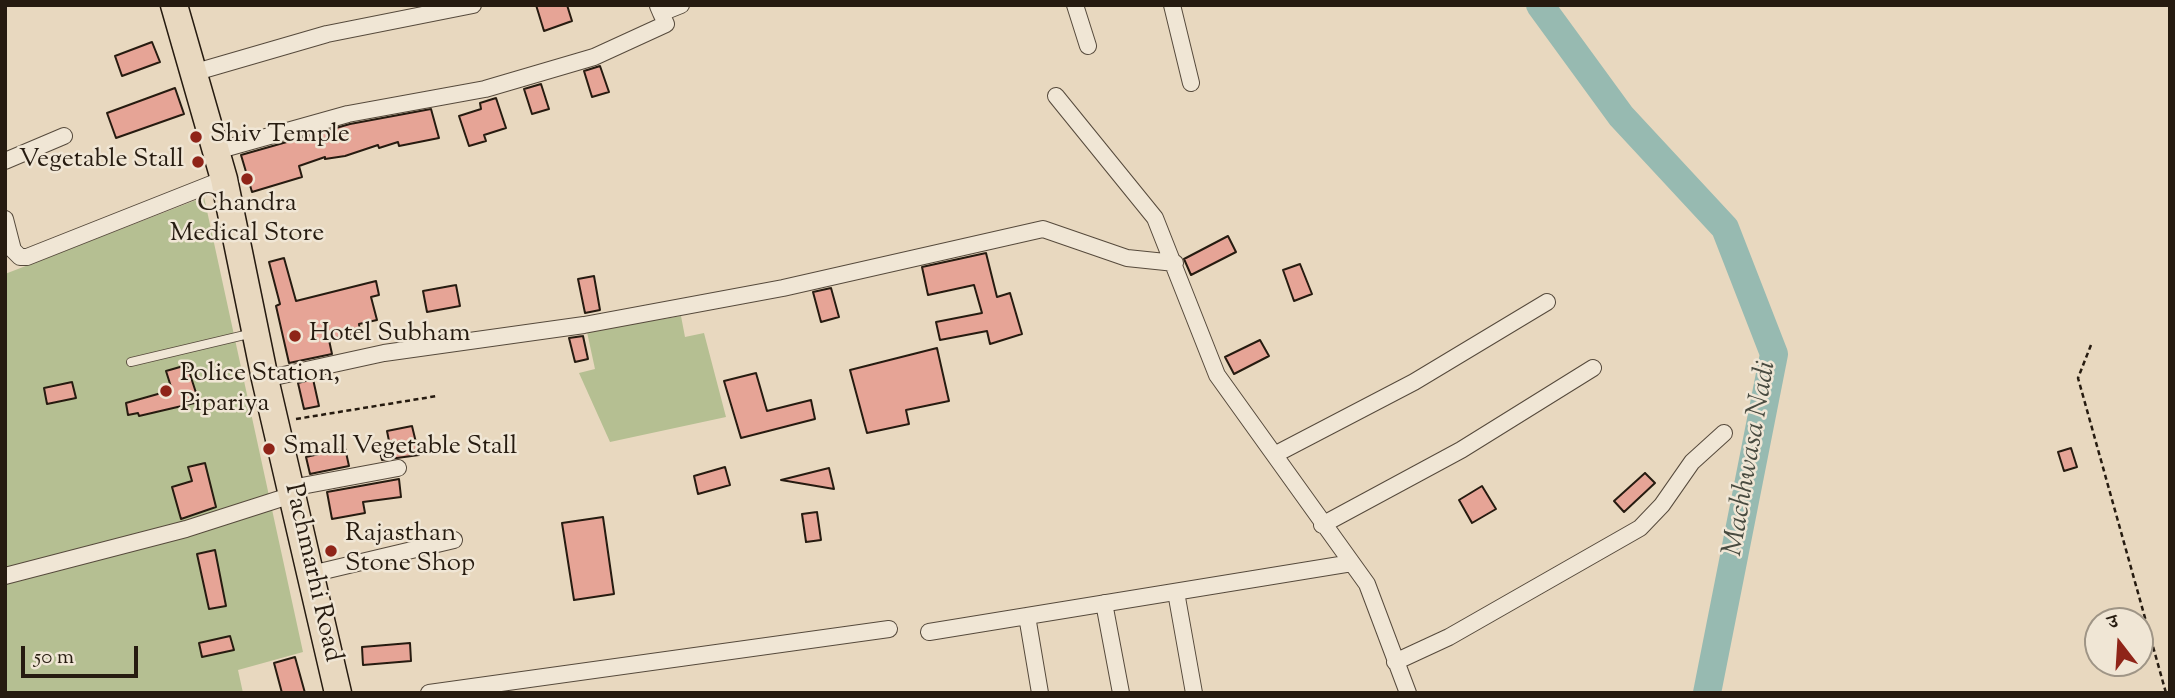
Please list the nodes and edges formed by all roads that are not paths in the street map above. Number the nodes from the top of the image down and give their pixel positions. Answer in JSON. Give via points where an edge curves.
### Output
{"nodes":[{"id":1,"x":174,"y":5,"type":"edge"},
{"id":2,"x":473,"y":5,"type":"edge"},
{"id":3,"x":681,"y":5,"type":"edge"},
{"id":4,"x":1075,"y":5,"type":"edge"},
{"id":5,"x":1172,"y":5,"type":"edge"},
{"id":6,"x":660,"y":9,"type":"edge"},
{"id":7,"x":1088,"y":46,"type":"dead end"},
{"id":8,"x":195,"y":72,"type":"junction"},
{"id":9,"x":1191,"y":83,"type":"dead end"},
{"id":10,"x":1056,"y":96,"type":"dead end"},
{"id":11,"x":64,"y":136,"type":"dead end"},
{"id":12,"x":216,"y":151,"type":"junction"},
{"id":13,"x":5,"y":161,"type":"edge"},
{"id":14,"x":224,"y":179,"type":"junction"},
{"id":15,"x":5,"y":219,"type":"edge"},
{"id":16,"x":13,"y":260,"type":"edge"},
{"id":17,"x":1175,"y":263,"type":"junction"},
{"id":18,"x":1547,"y":302,"type":"dead end"},
{"id":19,"x":256,"y":332,"type":"junction"},
{"id":20,"x":131,"y":362,"type":"dead end"},
{"id":21,"x":1592,"y":368,"type":"dead end"},
{"id":22,"x":265,"y":379,"type":"junction"},
{"id":23,"x":1724,"y":433,"type":"dead end"},
{"id":24,"x":1276,"y":454,"type":"junction"},
{"id":25,"x":398,"y":468,"type":"dead end"},
{"id":26,"x":292,"y":491,"type":"junction"},
{"id":27,"x":1322,"y":525,"type":"junction"},
{"id":28,"x":454,"y":540,"type":"dead end"},
{"id":29,"x":1352,"y":563,"type":"junction"},
{"id":30,"x":311,"y":574,"type":"junction"},
{"id":31,"x":5,"y":576,"type":"edge"},
{"id":32,"x":1176,"y":592,"type":"junction"},
{"id":33,"x":1104,"y":603,"type":"junction"},
{"id":34,"x":1027,"y":616,"type":"junction"},
{"id":35,"x":889,"y":629,"type":"dead end"},
{"id":36,"x":929,"y":632,"type":"dead end"},
{"id":37,"x":1395,"y":662,"type":"junction"},
{"id":38,"x":338,"y":693,"type":"edge"},
{"id":39,"x":429,"y":693,"type":"edge"},
{"id":40,"x":1040,"y":693,"type":"edge"},
{"id":41,"x":1121,"y":693,"type":"edge"},
{"id":42,"x":1195,"y":693,"type":"edge"},
{"id":43,"x":1408,"y":693,"type":"edge"}],
"edges":[{"from":1,"to":8,"type":"main road","name":"Pachmarhi Road"},
{"from":2,"to":8,"type":"street","via":[[327,34]]},
{"from":3,"to":6,"type":"street"},
{"from":4,"to":7,"type":"street"},
{"from":5,"to":9,"type":"street"},
{"from":6,"to":12,"type":"street","via":[[666,24],[594,57],[485,89],[348,114]]},
{"from":8,"to":12,"type":"main road","name":"Pachmarhi Road"},
{"from":10,"to":17,"type":"street","via":[[1155,218]]},
{"from":11,"to":13,"type":"street"},
{"from":12,"to":14,"type":"main road","name":"Pachmarhi Road"},
{"from":14,"to":16,"type":"street"},
{"from":14,"to":19,"type":"main road","name":"Pachmarhi Road"},
{"from":15,"to":16,"type":"street"},
{"from":17,"to":22,"type":"street","via":[[1128,258],[1044,229],[770,291],[584,325],[384,353]]},
{"from":17,"to":24,"type":"street","via":[[1217,375]]},
{"from":18,"to":24,"type":"street","via":[[1413,382]]},
{"from":19,"to":20,"type":"lane"},
{"from":19,"to":22,"type":"main road","name":"Pachmarhi Road"},
{"from":21,"to":27,"type":"street","via":[[1450,456]]},
{"from":22,"to":26,"type":"main road","name":"Pachmarhi Road"},
{"from":23,"to":37,"type":"street","via":[[1692,462],[1640,528],[1449,637]]},
{"from":24,"to":27,"type":"street"},
{"from":25,"to":26,"type":"street"},
{"from":26,"to":30,"type":"main road","name":"Pachmarhi Road"},
{"from":26,"to":31,"type":"street","via":[[186,529]]},
{"from":27,"to":29,"type":"street"},
{"from":28,"to":30,"type":"street"},
{"from":29,"to":32,"type":"street"},
{"from":29,"to":37,"type":"street","via":[[1367,584]]},
{"from":30,"to":38,"type":"main road","name":"Pachmarhi Road"},
{"from":32,"to":33,"type":"street"},
{"from":32,"to":42,"type":"street"},
{"from":33,"to":34,"type":"street"},
{"from":33,"to":41,"type":"street"},
{"from":34,"to":36,"type":"street"},
{"from":34,"to":40,"type":"street"},
{"from":35,"to":39,"type":"street"},
{"from":37,"to":43,"type":"street"}]}
